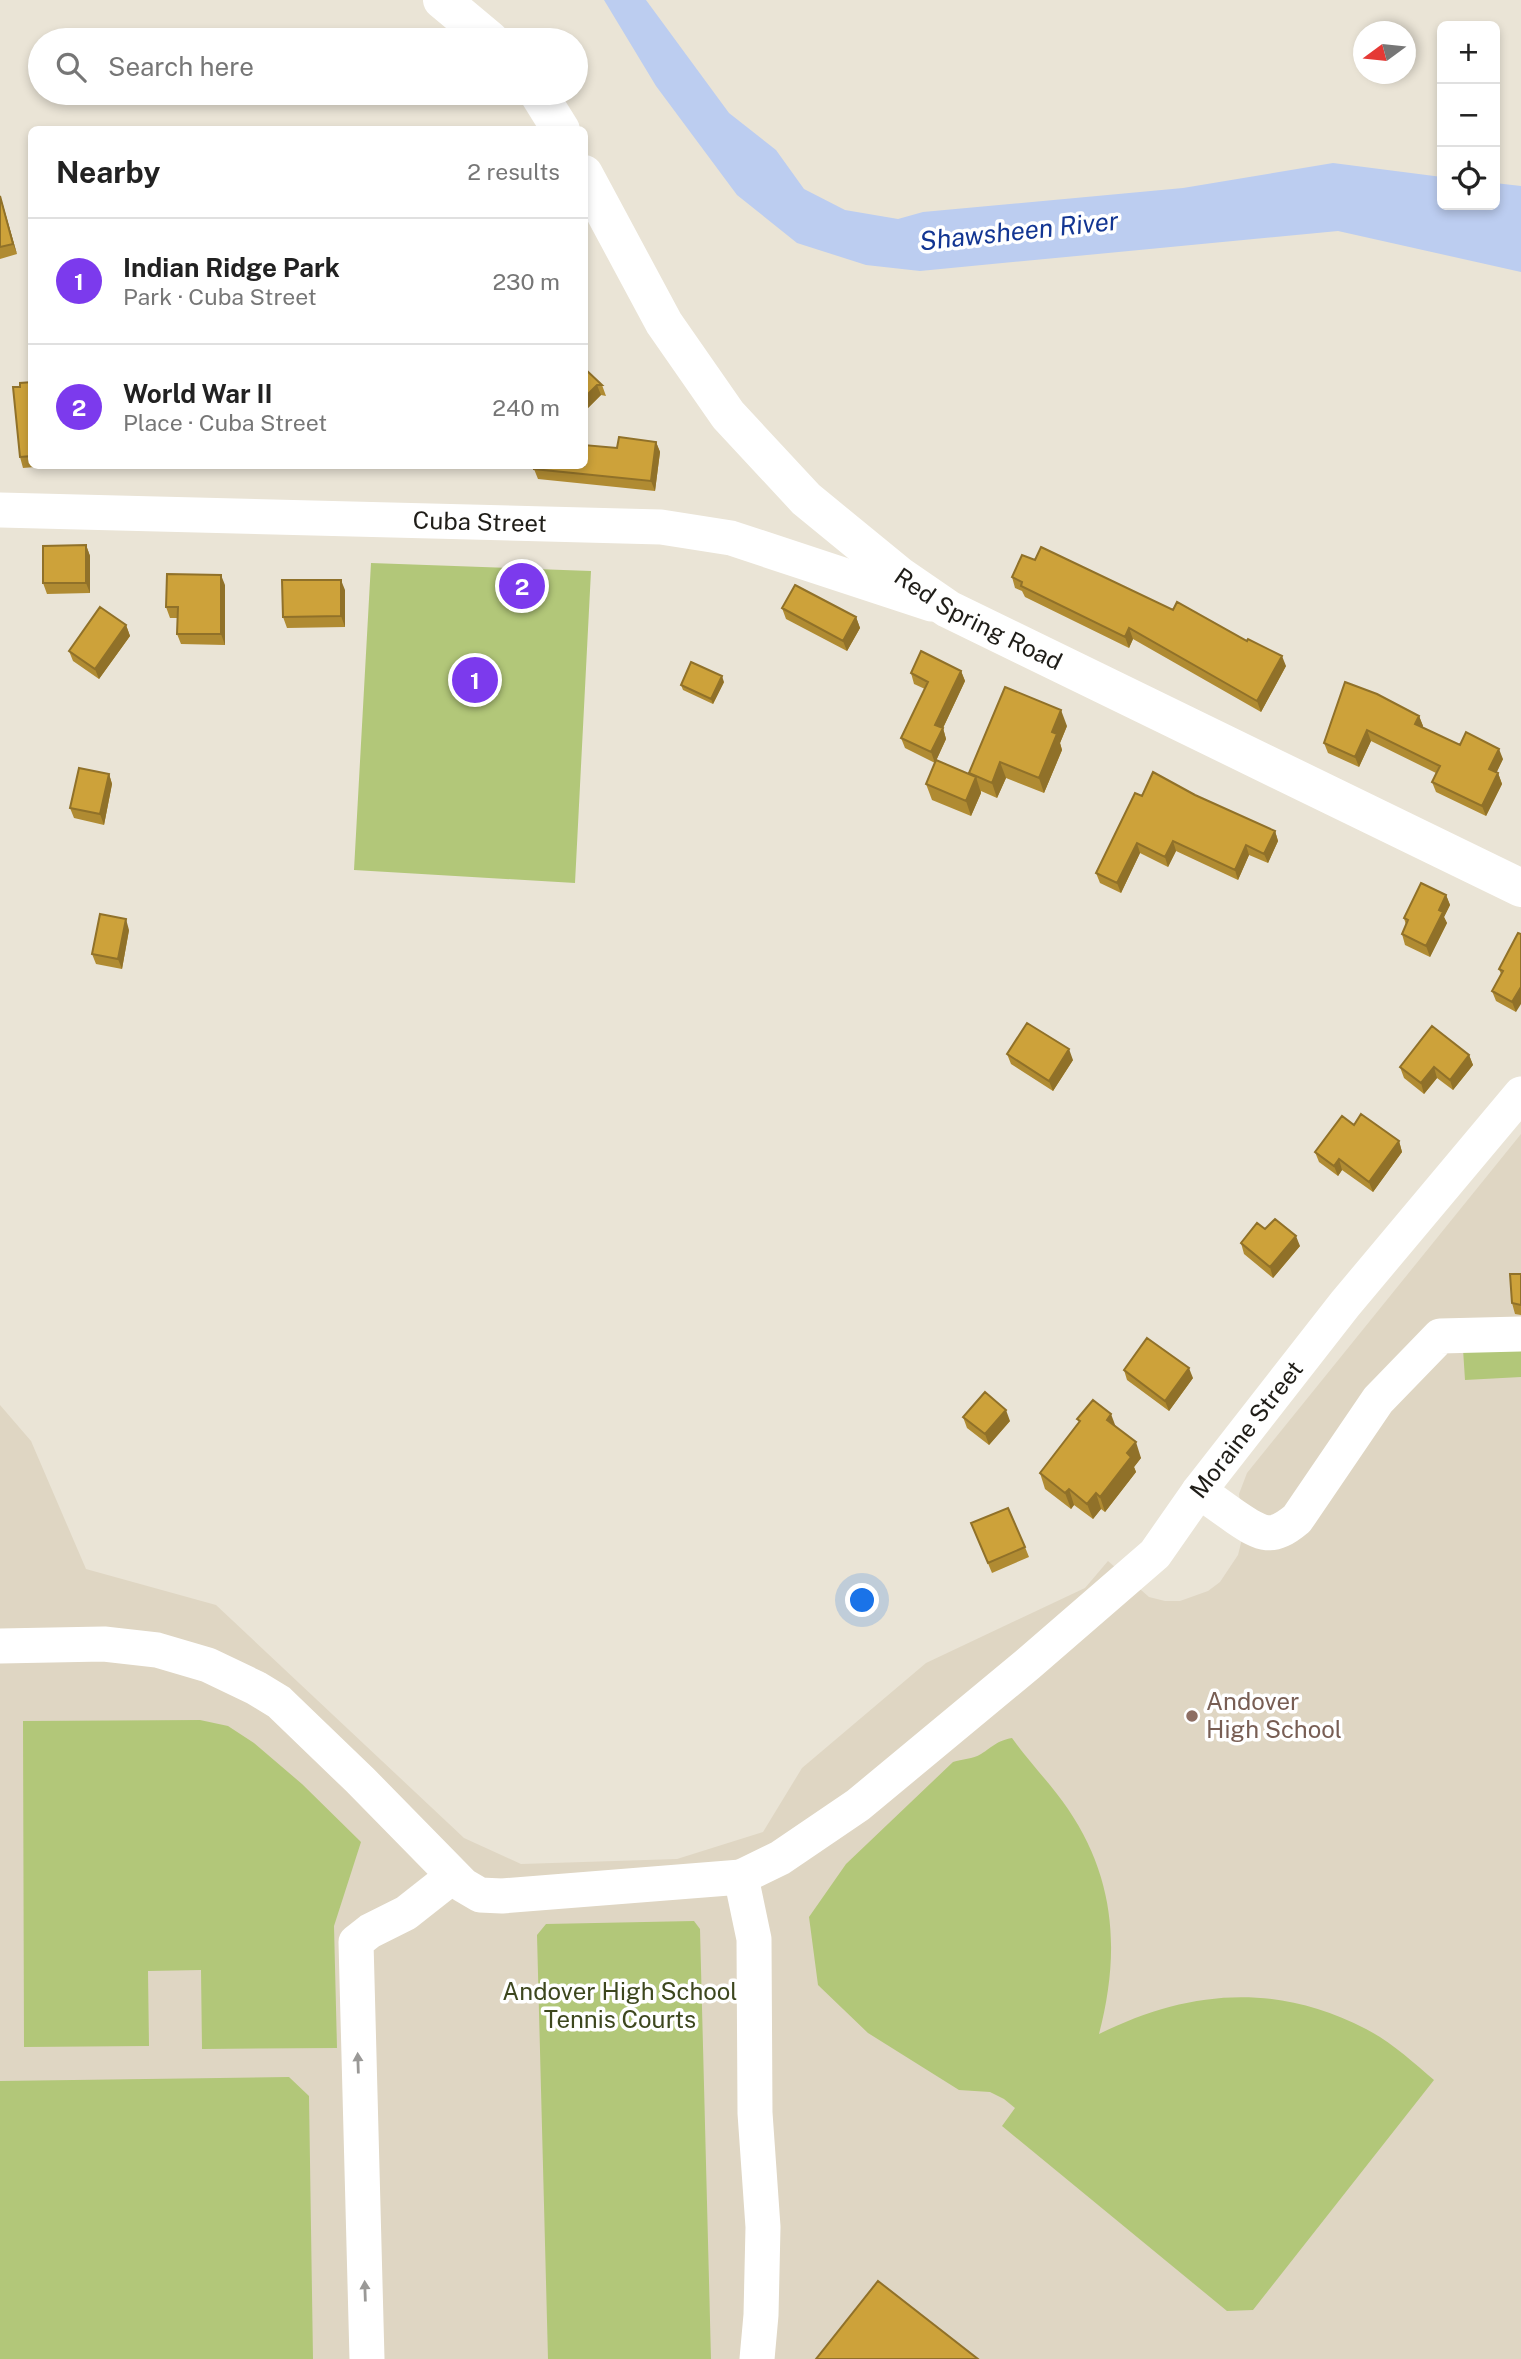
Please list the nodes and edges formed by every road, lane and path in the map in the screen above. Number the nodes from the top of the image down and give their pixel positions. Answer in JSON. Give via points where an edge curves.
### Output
{"nodes":[{"id":1,"x":442,"y":0,"type":"edge"},
{"id":2,"x":476,"y":28,"type":"edge"},
{"id":3,"x":545,"y":105,"type":"edge"},
{"id":4,"x":559,"y":126,"type":"edge"},
{"id":5,"x":588,"y":181,"type":"edge"},
{"id":6,"x":0,"y":510,"type":"edge"},
{"id":7,"x":948,"y":609,"type":"junction"},
{"id":8,"x":1521,"y":888,"type":"edge"},
{"id":9,"x":1521,"y":1094,"type":"edge"},
{"id":10,"x":1521,"y":1334,"type":"edge"},
{"id":11,"x":1199,"y":1492,"type":"junction"},
{"id":12,"x":0,"y":1646,"type":"edge"},
{"id":13,"x":453,"y":1876,"type":"junction"},
{"id":14,"x":741,"y":1877,"type":"junction"},
{"id":15,"x":367,"y":2359,"type":"edge"},
{"id":16,"x":757,"y":2359,"type":"edge"}],
"edges":[{"from":1,"to":2,"type":"main road"},
{"from":3,"to":4,"type":"main road"},
{"from":5,"to":7,"type":"main road","name":"Red Spring Road","via":[[664,323],[728,415],[806,499]]},
{"from":6,"to":7,"type":"street","name":"Cuba Street","via":[[661,527],[731,537]]},
{"from":7,"to":8,"type":"main road","name":"Red Spring Road"},
{"from":9,"to":11,"type":"street","name":"Moraine Street","via":[[1345,1304]]},
{"from":10,"to":11,"type":"street","via":[[1440,1336],[1378,1400],[1297,1519],[1284,1529],[1258,1532]]},
{"from":11,"to":14,"type":"street","name":"Moraine Street","via":[[1154,1554],[1028,1664],[858,1805],[780,1858]]},
{"from":12,"to":13,"type":"street","via":[[130,1646],[182,1657],[232,1676],[279,1702]]},
{"from":13,"to":14,"type":"street","via":[[471,1891],[490,1896]]},
{"from":15,"to":13,"type":"street","one_way":true,"via":[[356,1942],[406,1913]]},
{"from":14,"to":16,"type":"street","via":[[754,1939],[755,2113],[763,2227]]}]}
